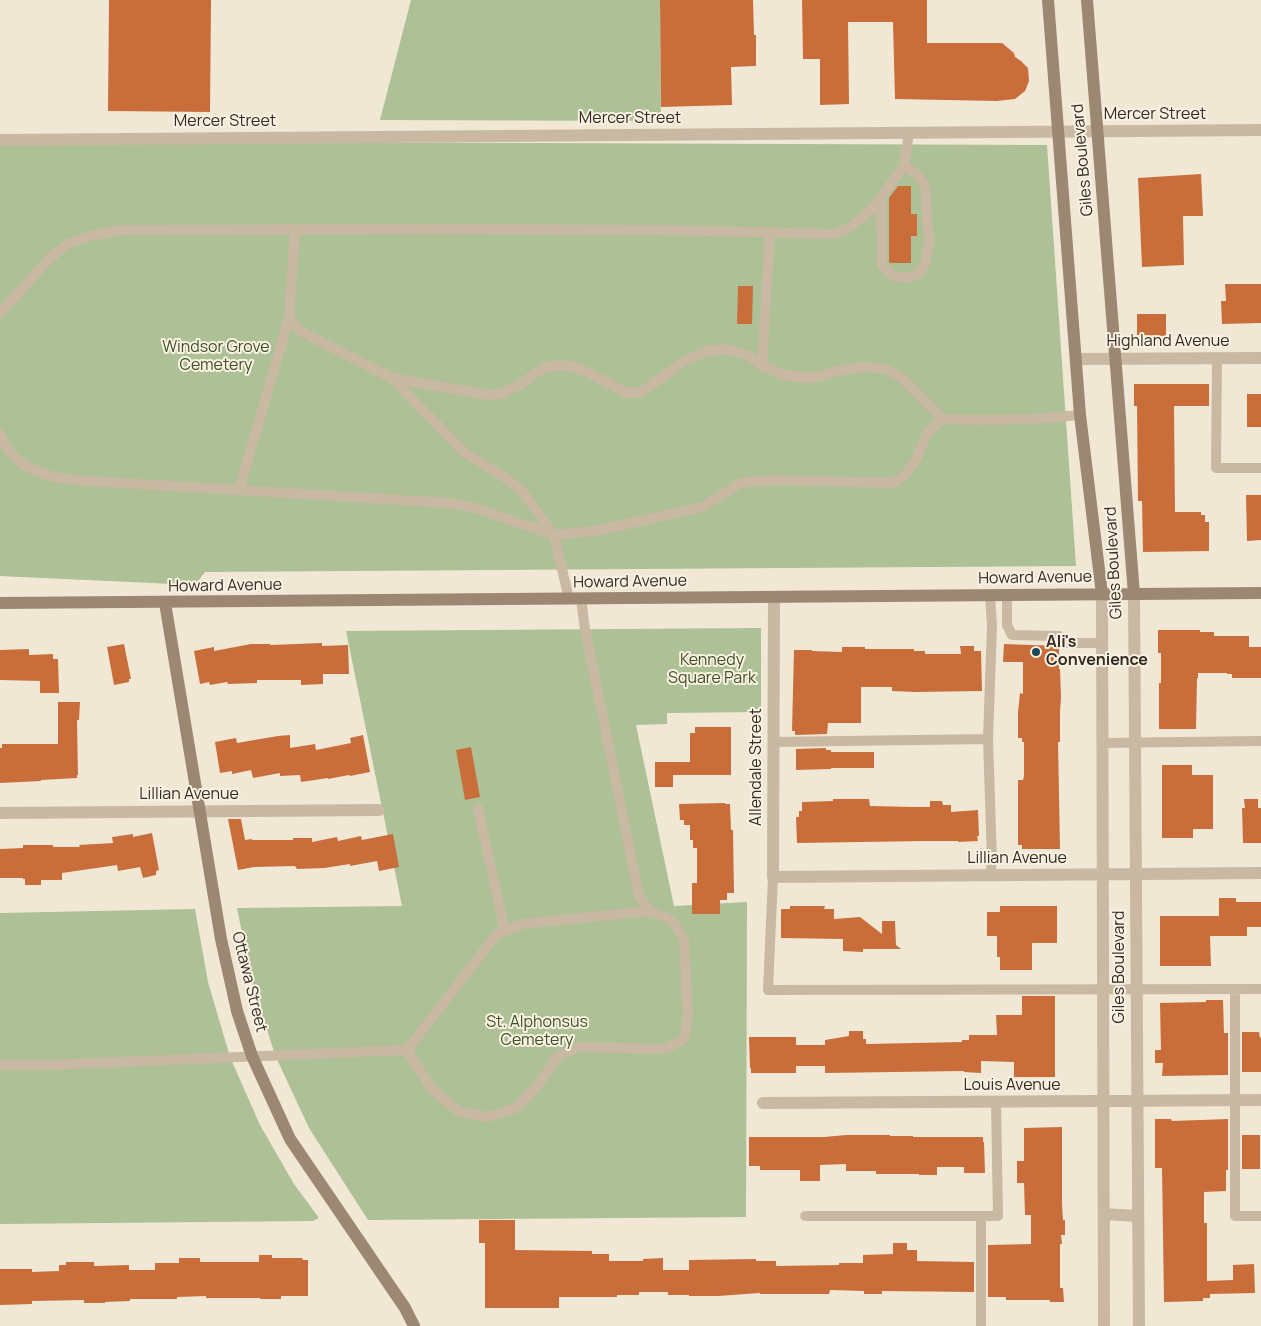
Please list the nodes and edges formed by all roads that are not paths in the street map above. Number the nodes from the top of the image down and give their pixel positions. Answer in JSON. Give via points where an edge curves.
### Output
{"nodes":[{"id":1,"x":1048,"y":0,"type":"edge"},
{"id":2,"x":1087,"y":0,"type":"edge"},
{"id":3,"x":1261,"y":130,"type":"edge"},
{"id":4,"x":1098,"y":131,"type":"junction"},
{"id":5,"x":1058,"y":132,"type":"junction"},
{"id":6,"x":909,"y":133,"type":"junction"},
{"id":7,"x":0,"y":140,"type":"edge"},
{"id":8,"x":904,"y":166,"type":"junction"},
{"id":9,"x":881,"y":197,"type":"junction"},
{"id":10,"x":295,"y":229,"type":"junction"},
{"id":11,"x":770,"y":232,"type":"junction"},
{"id":12,"x":0,"y":313,"type":"edge"},
{"id":13,"x":290,"y":318,"type":"junction"},
{"id":14,"x":1217,"y":358,"type":"junction"},
{"id":15,"x":1261,"y":358,"type":"edge"},
{"id":16,"x":1076,"y":359,"type":"junction"},
{"id":17,"x":1116,"y":359,"type":"junction"},
{"id":18,"x":762,"y":366,"type":"junction"},
{"id":19,"x":392,"y":378,"type":"junction"},
{"id":20,"x":1080,"y":415,"type":"junction"},
{"id":21,"x":943,"y":419,"type":"junction"},
{"id":22,"x":0,"y":434,"type":"edge"},
{"id":23,"x":1261,"y":468,"type":"edge"},
{"id":24,"x":239,"y":490,"type":"junction"},
{"id":25,"x":554,"y":536,"type":"junction"},
{"id":26,"x":1261,"y":593,"type":"edge"},
{"id":27,"x":1102,"y":594,"type":"junction"},
{"id":28,"x":1134,"y":594,"type":"junction"},
{"id":29,"x":990,"y":595,"type":"junction"},
{"id":30,"x":1007,"y":595,"type":"junction"},
{"id":31,"x":774,"y":597,"type":"junction"},
{"id":32,"x":575,"y":599,"type":"junction"},
{"id":33,"x":0,"y":603,"type":"edge"},
{"id":34,"x":165,"y":603,"type":"junction"},
{"id":35,"x":1102,"y":643,"type":"junction"},
{"id":36,"x":988,"y":739,"type":"junction"},
{"id":37,"x":1261,"y":741,"type":"edge"},
{"id":38,"x":773,"y":742,"type":"junction"},
{"id":39,"x":1135,"y":742,"type":"junction"},
{"id":40,"x":1102,"y":743,"type":"junction"},
{"id":41,"x":478,"y":809,"type":"dead end"},
{"id":42,"x":379,"y":810,"type":"dead end"},
{"id":43,"x":200,"y":811,"type":"junction"},
{"id":44,"x":0,"y":813,"type":"edge"},
{"id":45,"x":1261,"y":873,"type":"edge"},
{"id":46,"x":1102,"y":874,"type":"junction"},
{"id":47,"x":1136,"y":874,"type":"junction"},
{"id":48,"x":990,"y":875,"type":"junction"},
{"id":49,"x":773,"y":877,"type":"junction"},
{"id":50,"x":650,"y":911,"type":"junction"},
{"id":51,"x":505,"y":931,"type":"junction"},
{"id":52,"x":1103,"y":989,"type":"junction"},
{"id":53,"x":1137,"y":989,"type":"junction"},
{"id":54,"x":1235,"y":989,"type":"junction"},
{"id":55,"x":1261,"y":989,"type":"edge"},
{"id":56,"x":407,"y":1050,"type":"junction"},
{"id":57,"x":252,"y":1056,"type":"junction"},
{"id":58,"x":0,"y":1065,"type":"edge"},
{"id":59,"x":1261,"y":1100,"type":"edge"},
{"id":60,"x":1103,"y":1101,"type":"junction"},
{"id":61,"x":1138,"y":1101,"type":"junction"},
{"id":62,"x":1235,"y":1101,"type":"junction"},
{"id":63,"x":996,"y":1102,"type":"junction"},
{"id":64,"x":763,"y":1103,"type":"dead end"},
{"id":65,"x":1104,"y":1214,"type":"junction"},
{"id":66,"x":805,"y":1216,"type":"dead end"},
{"id":67,"x":981,"y":1216,"type":"junction"},
{"id":68,"x":1138,"y":1216,"type":"junction"},
{"id":69,"x":1261,"y":1216,"type":"edge"},
{"id":70,"x":414,"y":1326,"type":"edge"},
{"id":71,"x":981,"y":1326,"type":"edge"},
{"id":72,"x":1104,"y":1326,"type":"edge"},
{"id":73,"x":1139,"y":1326,"type":"edge"}],
"edges":[{"from":1,"to":5,"type":"street","name":"Giles Boulevard"},
{"from":2,"to":4,"type":"street","name":"Giles Boulevard"},
{"from":3,"to":4,"type":"street","name":"Mercer Street"},
{"from":4,"to":5,"type":"street","name":"Mercer Street"},
{"from":4,"to":17,"type":"street","name":"Giles Boulevard"},
{"from":5,"to":6,"type":"street","name":"Mercer Street"},
{"from":5,"to":16,"type":"street","name":"Giles Boulevard"},
{"from":6,"to":7,"type":"street","name":"Mercer Street"},
{"from":6,"to":8,"type":"lane"},
{"from":8,"to":9,"type":"lane"},
{"from":8,"to":9,"type":"lane","via":[[918,174],[925,186],[930,240],[926,262],[919,274],[906,278],[893,276],[882,265]]},
{"from":9,"to":11,"type":"lane","via":[[852,226],[834,234]]},
{"from":10,"to":11,"type":"lane"},
{"from":10,"to":12,"type":"lane","via":[[144,229],[94,235],[69,243],[51,257]]},
{"from":10,"to":13,"type":"lane"},
{"from":11,"to":18,"type":"lane"},
{"from":13,"to":19,"type":"lane","via":[[300,331]]},
{"from":13,"to":24,"type":"lane"},
{"from":14,"to":15,"type":"street","name":"Highland Avenue"},
{"from":14,"to":17,"type":"street","name":"Highland Avenue"},
{"from":14,"to":23,"type":"lane","via":[[1216,468]]},
{"from":16,"to":17,"type":"street","name":"Highland Avenue"},
{"from":16,"to":20,"type":"street","name":"Giles Boulevard"},
{"from":17,"to":28,"type":"street","name":"Giles Boulevard"},
{"from":18,"to":19,"type":"lane","via":[[749,356],[727,349],[708,351],[684,361],[640,392],[627,393],[587,372],[559,365],[545,368],[500,394],[489,395]]},
{"from":18,"to":21,"type":"lane","via":[[784,375],[808,378],[864,367],[885,369],[900,377]]},
{"from":19,"to":25,"type":"lane","via":[[465,453],[522,491]]},
{"from":20,"to":21,"type":"lane","via":[[1032,419]]},
{"from":20,"to":27,"type":"street","name":"Giles Boulevard"},
{"from":21,"to":25,"type":"lane","via":[[927,434],[916,460],[904,476],[893,483],[770,480],[741,484],[702,507]]},
{"from":22,"to":24,"type":"lane","via":[[9,451],[21,463],[54,477]]},
{"from":24,"to":25,"type":"lane","via":[[450,503],[472,507]]},
{"from":25,"to":32,"type":"lane"},
{"from":26,"to":28,"type":"street","name":"Howard Avenue"},
{"from":27,"to":28,"type":"street","name":"Howard Avenue"},
{"from":27,"to":30,"type":"street","name":"Howard Avenue"},
{"from":27,"to":35,"type":"street","name":"Giles Boulevard"},
{"from":28,"to":39,"type":"street","name":"Giles Boulevard"},
{"from":29,"to":30,"type":"street","name":"Howard Avenue"},
{"from":29,"to":31,"type":"street","name":"Howard Avenue"},
{"from":29,"to":36,"type":"lane"},
{"from":30,"to":35,"type":"lane","via":[[1007,625],[1012,635],[1059,636],[1067,643]]},
{"from":31,"to":32,"type":"street","name":"Howard Avenue"},
{"from":31,"to":38,"type":"street","name":"Allendale Street"},
{"from":32,"to":34,"type":"street","name":"Howard Avenue"},
{"from":32,"to":50,"type":"lane","via":[[587,639],[639,896]]},
{"from":33,"to":34,"type":"street","name":"Howard Avenue"},
{"from":34,"to":43,"type":"street","name":"Ottawa Street"},
{"from":35,"to":40,"type":"street","name":"Giles Boulevard"},
{"from":36,"to":38,"type":"lane"},
{"from":36,"to":48,"type":"lane"},
{"from":37,"to":39,"type":"lane"},
{"from":38,"to":49,"type":"street","name":"Allendale Street"},
{"from":39,"to":40,"type":"lane"},
{"from":39,"to":47,"type":"street","name":"Giles Boulevard"},
{"from":40,"to":46,"type":"street","name":"Giles Boulevard"},
{"from":41,"to":51,"type":"lane"},
{"from":42,"to":43,"type":"street","name":"Lillian Avenue"},
{"from":43,"to":44,"type":"street","name":"Lillian Avenue"},
{"from":43,"to":57,"type":"street","name":"Ottawa Street","via":[[221,939],[237,1011]]},
{"from":45,"to":47,"type":"street","name":"Lillian Avenue"},
{"from":46,"to":47,"type":"street","name":"Lillian Avenue"},
{"from":46,"to":48,"type":"street","name":"Lillian Avenue"},
{"from":46,"to":52,"type":"street","name":"Giles Boulevard"},
{"from":47,"to":53,"type":"street","name":"Giles Boulevard"},
{"from":48,"to":49,"type":"street","name":"Lillian Avenue"},
{"from":49,"to":52,"type":"lane","via":[[768,990]]},
{"from":50,"to":51,"type":"lane","via":[[522,924]]},
{"from":50,"to":56,"type":"lane","via":[[673,921],[684,940],[688,1015],[684,1039],[666,1049],[579,1047],[557,1057],[539,1084],[516,1108],[488,1117],[458,1111],[431,1088]]},
{"from":51,"to":56,"type":"lane","via":[[496,935]]},
{"from":52,"to":53,"type":"lane"},
{"from":52,"to":60,"type":"street","name":"Giles Boulevard"},
{"from":53,"to":54,"type":"lane"},
{"from":53,"to":61,"type":"street","name":"Giles Boulevard"},
{"from":54,"to":55,"type":"lane"},
{"from":54,"to":62,"type":"lane"},
{"from":56,"to":57,"type":"lane"},
{"from":57,"to":58,"type":"lane"},
{"from":57,"to":70,"type":"street","name":"Ottawa Street","via":[[290,1139]]},
{"from":59,"to":62,"type":"street","name":"Louis Avenue"},
{"from":60,"to":61,"type":"street","name":"Louis Avenue"},
{"from":60,"to":63,"type":"street","name":"Louis Avenue"},
{"from":60,"to":65,"type":"street","name":"Giles Boulevard"},
{"from":61,"to":62,"type":"street","name":"Louis Avenue"},
{"from":61,"to":68,"type":"street","name":"Giles Boulevard"},
{"from":62,"to":69,"type":"lane","via":[[1235,1216]]},
{"from":63,"to":64,"type":"street","name":"Louis Avenue"},
{"from":63,"to":67,"type":"lane","via":[[998,1216]]},
{"from":65,"to":68,"type":"street"},
{"from":65,"to":72,"type":"street","name":"Giles Boulevard"},
{"from":66,"to":67,"type":"lane"},
{"from":67,"to":71,"type":"lane"},
{"from":68,"to":73,"type":"street","name":"Giles Boulevard"}]}
